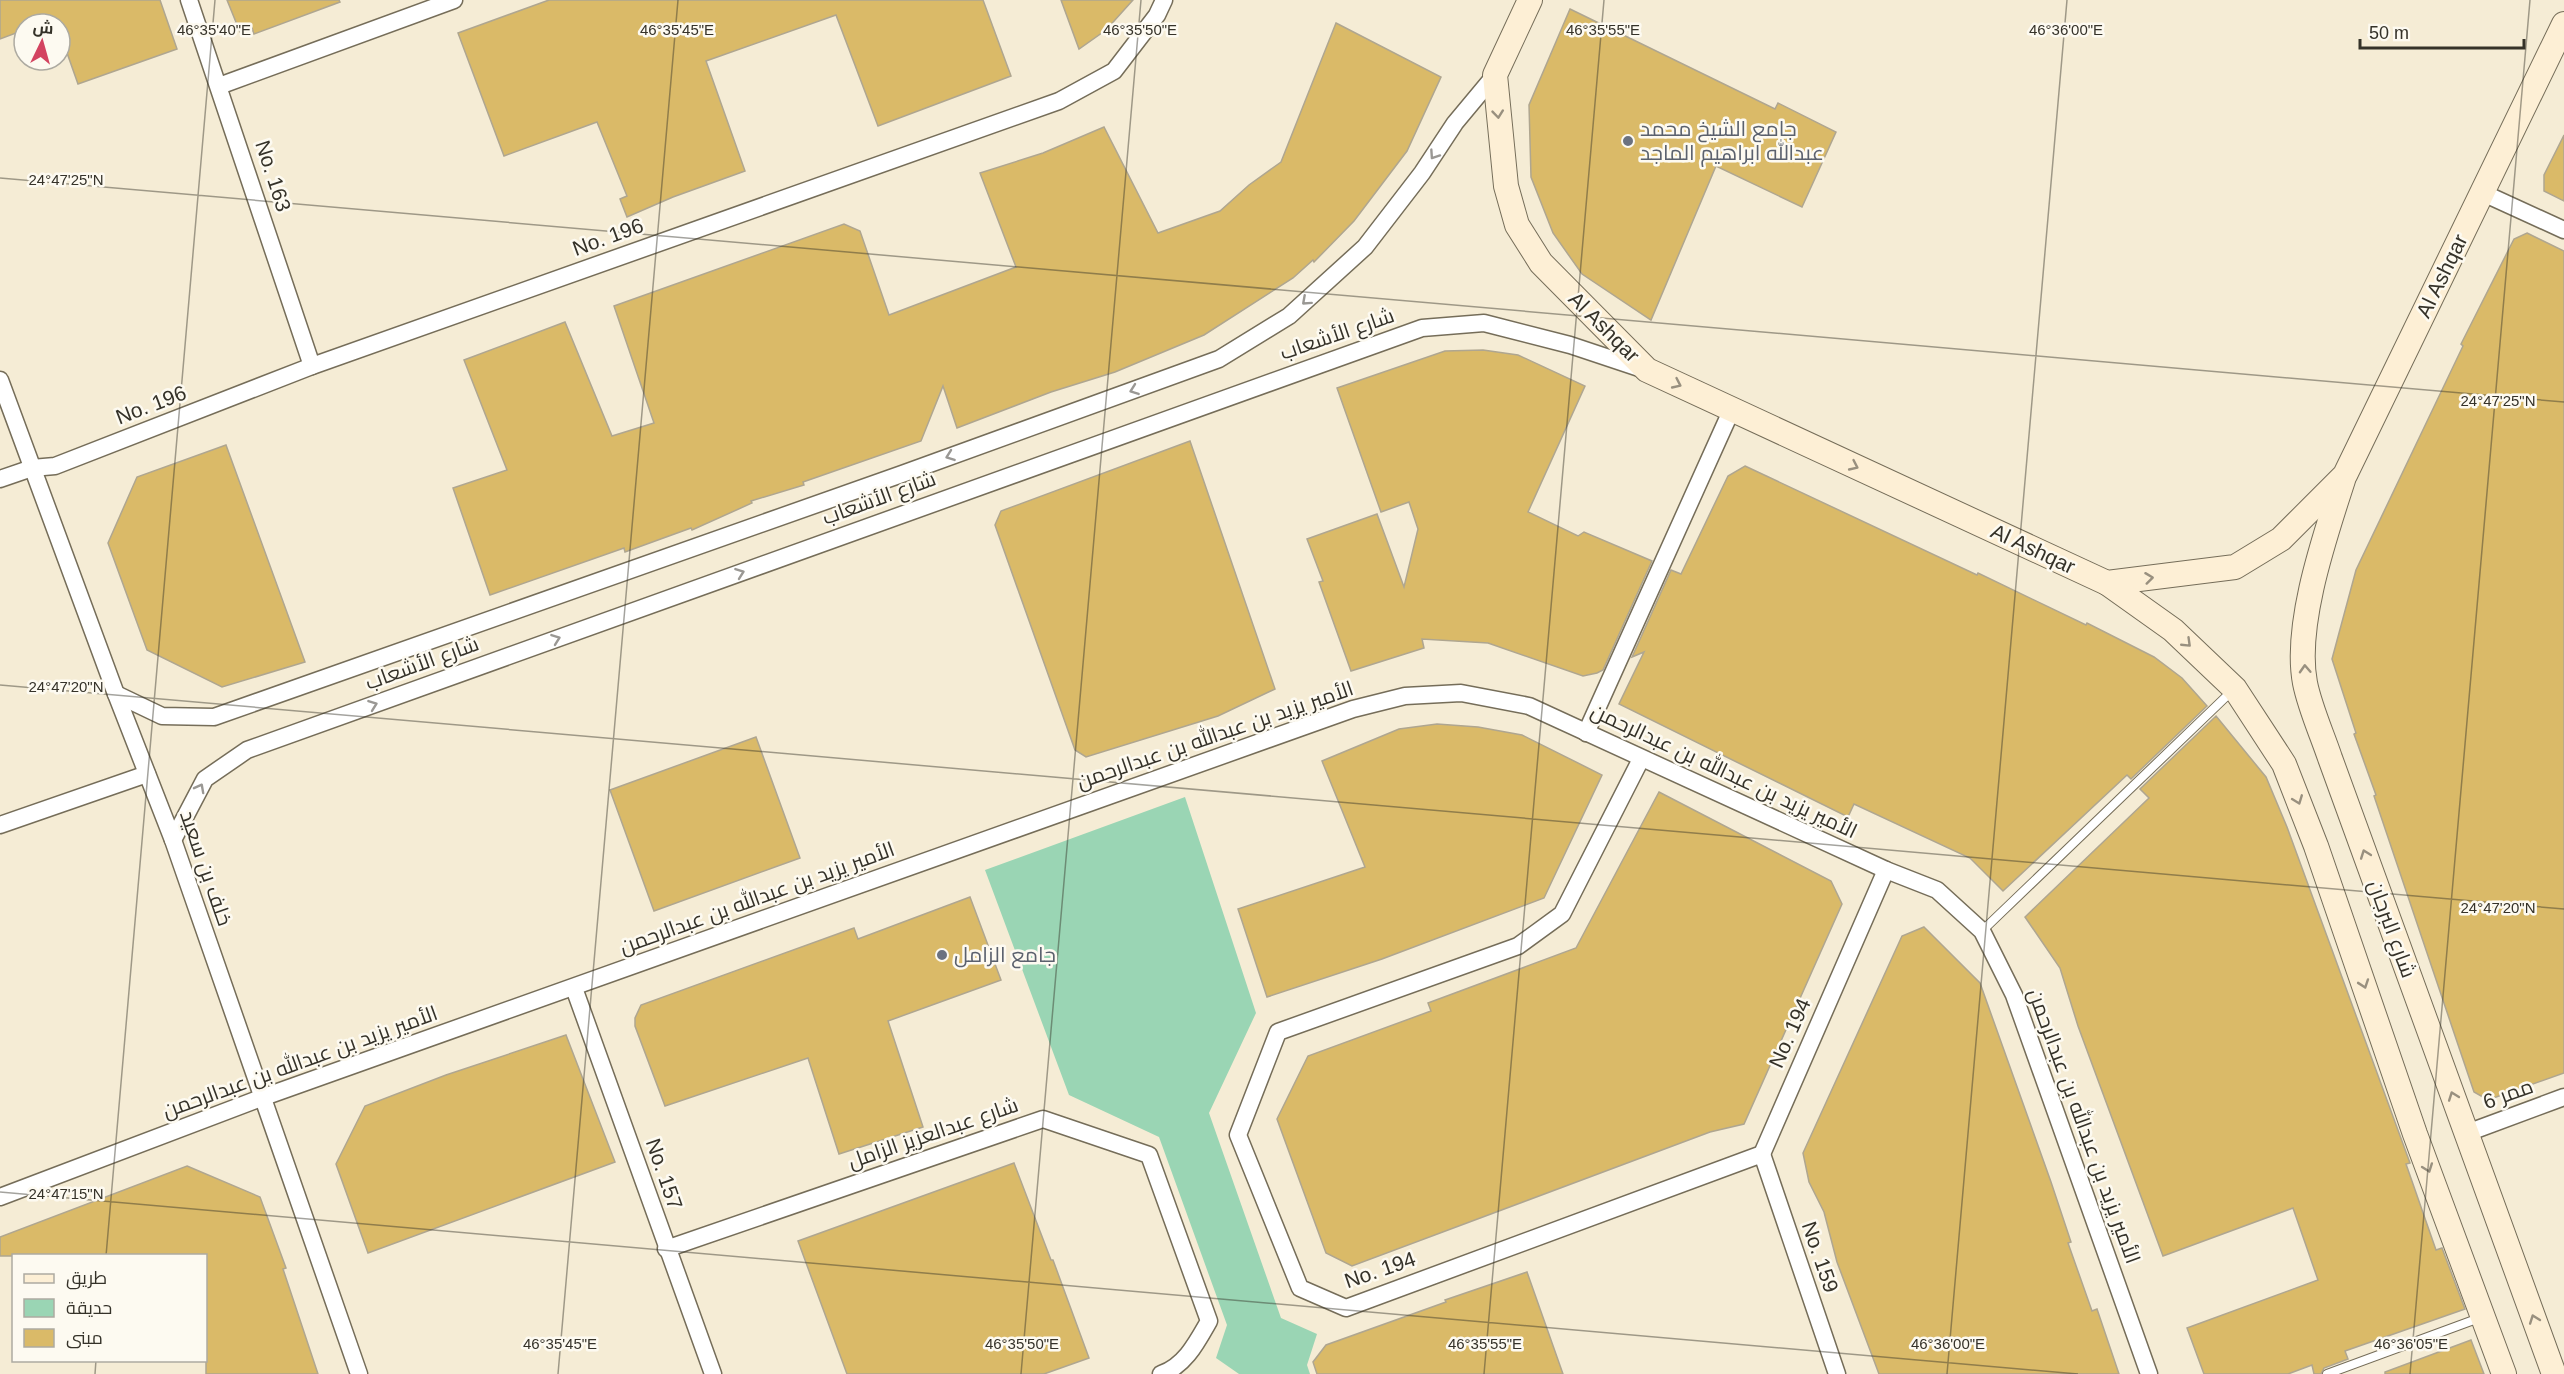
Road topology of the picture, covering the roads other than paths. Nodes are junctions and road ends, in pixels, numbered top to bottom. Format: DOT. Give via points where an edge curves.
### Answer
graph roads {
  1 [pos="189,0"];
  2 [pos="454,0"];
  3 [pos="1164,0"];
  4 [pos="1530,0"];
  5 [pos="2564,24"];
  6 [pos="1495,75"];
  7 [pos="219,86"];
  8 [pos="2483,193"];
  9 [pos="2564,230"];
  10 [pos="312,366"];
  11 [pos="1647,370"];
  12 [pos="0,380"];
  13 [pos="1732,409"];
  14 [pos="32,468"];
  15 [pos="2344,476"];
  16 [pos="0,479"];
  17 [pos="2107,583"];
  18 [pos="2235,689"];
  19 [pos="116,694"];
  20 [pos="1586,733"];
  21 [pos="1641,759"];
  22 [pos="147,774"];
  23 [pos="0,825"];
  24 [pos="173,840"];
  25 [pos="1886,870"];
  26 [pos="1982,931"];
  27 [pos="574,988"];
  28 [pos="2564,1097"];
  29 [pos="261,1098"];
  30 [pos="2467,1133"];
  31 [pos="1762,1154"];
  32 [pos="0,1197"];
  33 [pos="666,1249"];
  34 [pos="2483,1317"];
  35 [pos="359,1374"];
  36 [pos="713,1374"];
  37 [pos="1161,1374"];
  38 [pos="1837,1374"];
  39 [pos="2149,1374"];
  40 [pos="2327,1374"];
  41 [pos="2504,1374"];
  42 [pos="2554,1374"];
  1 -- 7 [label="street, No. 163"];
  2 -- 7 [label="street"];
  3 -- 10 [label="street, No. 196" via="1114,71 1059,101"];
  4 -- 6 [label="street"];
  5 -- 8 [label="street, Al Ashqar"];
  6 -- 11 [label="street, Al Ashqar, one-way" via="1506,186 1517,225 1541,263"];
  6 -- 19 [label="street, شارع الأشعاب, one-way" via="1365,247 1289,316 1219,359 214,717 162,716"];
  7 -- 10 [label="street, No. 163"];
  8 -- 9 [label="street"];
  8 -- 15 [label="street, Al Ashqar"];
  10 -- 14 [label="street, No. 196" via="55,466"];
  11 -- 13 [label="street, Al Ashqar, one-way"];
  24 -- 11 [label="street, شارع الأشعاب, one-way" via="204,779 247,750 1422,328 1484,324 1570,345"];
  12 -- 14 [label="street, خلف بن سعيد"];
  13 -- 17 [label="street, Al Ashqar, one-way"];
  13 -- 20 [label="street"];
  14 -- 16 [label="street, No. 196"];
  14 -- 19 [label="street, خلف بن سعيد"];
  17 -- 15 [label="street, Al Ashqar, one-way" via="2235,567 2281,539"];
  30 -- 15 [label="street, شارع البرجان, one-way" via="2305,683 2303,639 2320,553"];
  17 -- 18 [label="street, شارع البرجان, one-way" via="2173,630"];
  18 -- 26 [label="lane"];
  18 -- 34 [label="street, شارع البرجان, one-way" via="2284,764"];
  19 -- 22 [label="street, خلف بن سعيد"];
  20 -- 21 [label="street, الأمير يزيد بن عبدالله بن عبدالرحمن"];
  20 -- 27 [label="street, الأمير يزيد بن عبدالله بن عبدالرحمن" via="1529,706 1461,693 1405,696 1353,709"];
  21 -- 25 [label="street, الأمير يزيد بن عبدالله بن عبدالرحمن"];
  21 -- 31 [label="street, No. 194" via="1562,915 1518,946 1278,1032 1238,1135 1300,1288 1346,1308"];
  22 -- 23 [label="street"];
  22 -- 24 [label="street, خلف بن سعيد"];
  24 -- 29 [label="street, خلف بن سعيد"];
  25 -- 26 [label="street, الأمير يزيد بن عبدالله بن عبدالرحمن" via="1937,890"];
  25 -- 31 [label="street, No. 194"];
  26 -- 39 [label="street, الأمير يزيد بن عبدالله بن عبدالرحمن" via="2014,995"];
  27 -- 29 [label="street, الأمير يزيد بن عبدالله بن عبدالرحمن"];
  27 -- 33 [label="street, No. 157"];
  28 -- 30 [label="street, ممر 6"];
  29 -- 32 [label="street, الأمير يزيد بن عبدالله بن عبدالرحمن"];
  29 -- 35 [label="street, خلف بن سعيد"];
  42 -- 30 [label="street, شارع البرجان, one-way"];
  31 -- 38 [label="street, No. 159"];
  33 -- 36 [label="street, No. 157"];
  33 -- 37 [label="street, شارع عبدالعزيز الزامل" via="1043,1119 1149,1155 1209,1321 1192,1351"];
  34 -- 40 [label="lane"];
  34 -- 41 [label="street, شارع البرجان"];
}
